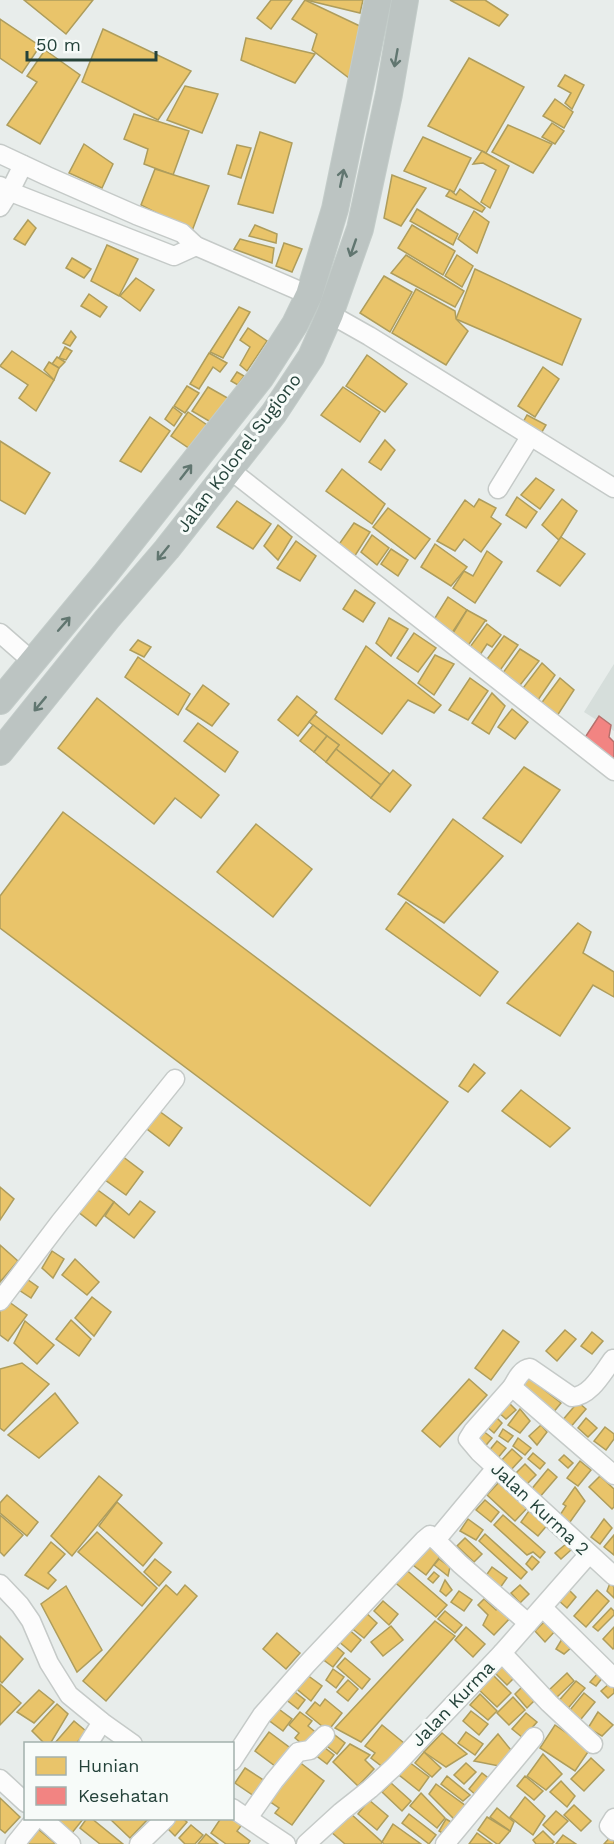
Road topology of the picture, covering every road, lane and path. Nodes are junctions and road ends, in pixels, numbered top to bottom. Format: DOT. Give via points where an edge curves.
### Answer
graph roads {
  1 [pos="378,0"];
  2 [pos="405,0"];
  3 [pos="0,154"];
  4 [pos="23,165"];
  5 [pos="5,188"];
  6 [pos="0,207"];
  7 [pos="196,246"];
  8 [pos="309,295"];
  9 [pos="330,314"];
  10 [pos="530,437"];
  11 [pos="229,469"];
  12 [pos="614,488"];
  13 [pos="498,489"];
  14 [pos="0,633"];
  15 [pos="32,661"];
  16 [pos="0,701"];
  17 [pos="2,745"];
  18 [pos="614,771"];
  19 [pos="176,1079"];
  20 [pos="0,1301"];
  21 [pos="613,1359"];
  22 [pos="512,1387"];
  23 [pos="496,1468"];
  24 [pos="614,1475"];
  25 [pos="436,1540"];
  26 [pos="589,1554"];
  27 [pos="614,1576"];
  28 [pos="1,1587"];
  29 [pos="543,1608"];
  30 [pos="528,1623"];
  31 [pos="502,1653"];
  32 [pos="614,1678"];
  33 [pos="102,1722"];
  34 [pos="325,1735"];
  35 [pos="534,1737"];
  36 [pos="89,1742"];
  37 [pos="132,1742"];
  38 [pos="593,1744"];
  39 [pos="234,1758"];
  40 [pos="0,1779"];
  41 [pos="24,1801"];
  42 [pos="240,1813"];
  43 [pos="614,1818"];
  44 [pos="34,1820"];
  45 [pos="44,1820"];
  46 [pos="164,1820"];
  47 [pos="614,1832"];
  48 [pos="15,1844"];
  49 [pos="71,1844"];
  50 [pos="139,1844"];
  51 [pos="286,1844"];
  52 [pos="306,1844"];
  53 [pos="445,1844"];
  8 -- 1 [label="highway, Jalan Kolonel Sugiono, one-way" via="338,198"];
  2 -- 9 [label="highway, Jalan Kolonel Sugiono, one-way" via="360,229"];
  3 -- 4 [label="street"];
  4 -- 5 [label="street"];
  4 -- 7 [label="street" via="182,233"];
  5 -- 6 [label="street"];
  5 -- 7 [label="street" via="174,256"];
  7 -- 8 [label="street"];
  15 -- 8 [label="highway, Jalan Kolonel Sugiono, one-way" via="261,377"];
  9 -- 10 [label="street"];
  9 -- 11 [label="highway, Jalan Kolonel Sugiono" via="310,357 282,402"];
  10 -- 12 [label="street"];
  10 -- 13 [label="street"];
  11 -- 17 [label="highway, Jalan Kolonel Sugiono, one-way"];
  11 -- 18 [label="street"];
  14 -- 15 [label="street"];
  15 -- 16 [label="highway, Jalan Kolonel Sugiono"];
  19 -- 20 [label="street"];
  21 -- 22 [label="street" via="580,1396 572,1397 530,1368 518,1376"];
  22 -- 23 [label="street, Jalan Kurma 2" via="468,1439"];
  22 -- 24 [label="street"];
  23 -- 25 [label="street"];
  23 -- 26 [label="street, Jalan Kurma 2"];
  25 -- 30 [label="street"];
  25 -- 39 [label="street" via="430,1535 424,1540 307,1665 262,1715"];
  26 -- 27 [label="street, Jalan Kurma 2"];
  26 -- 29 [label="street, Jalan Kurma"];
  28 -- 33 [label="street" via="21,1605 66,1691"];
  29 -- 30 [label="street, Jalan Kurma"];
  29 -- 32 [label="street"];
  30 -- 31 [label="street, Jalan Kurma"];
  31 -- 38 [label="street"];
  31 -- 52 [label="street, Jalan Kurma" via="394,1767"];
  33 -- 36 [label="street"];
  33 -- 37 [label="street"];
  34 -- 42 [label="street" via="310,1750 298,1752"];
  35 -- 53 [label="street"];
  40 -- 41 [label="street"];
  42 -- 51 [label="street"];
  43 -- 47 [label="street" via="609,1826"];
  44 -- 48 [label="street"];
  45 -- 49 [label="street"];
  46 -- 50 [label="street"];
}
